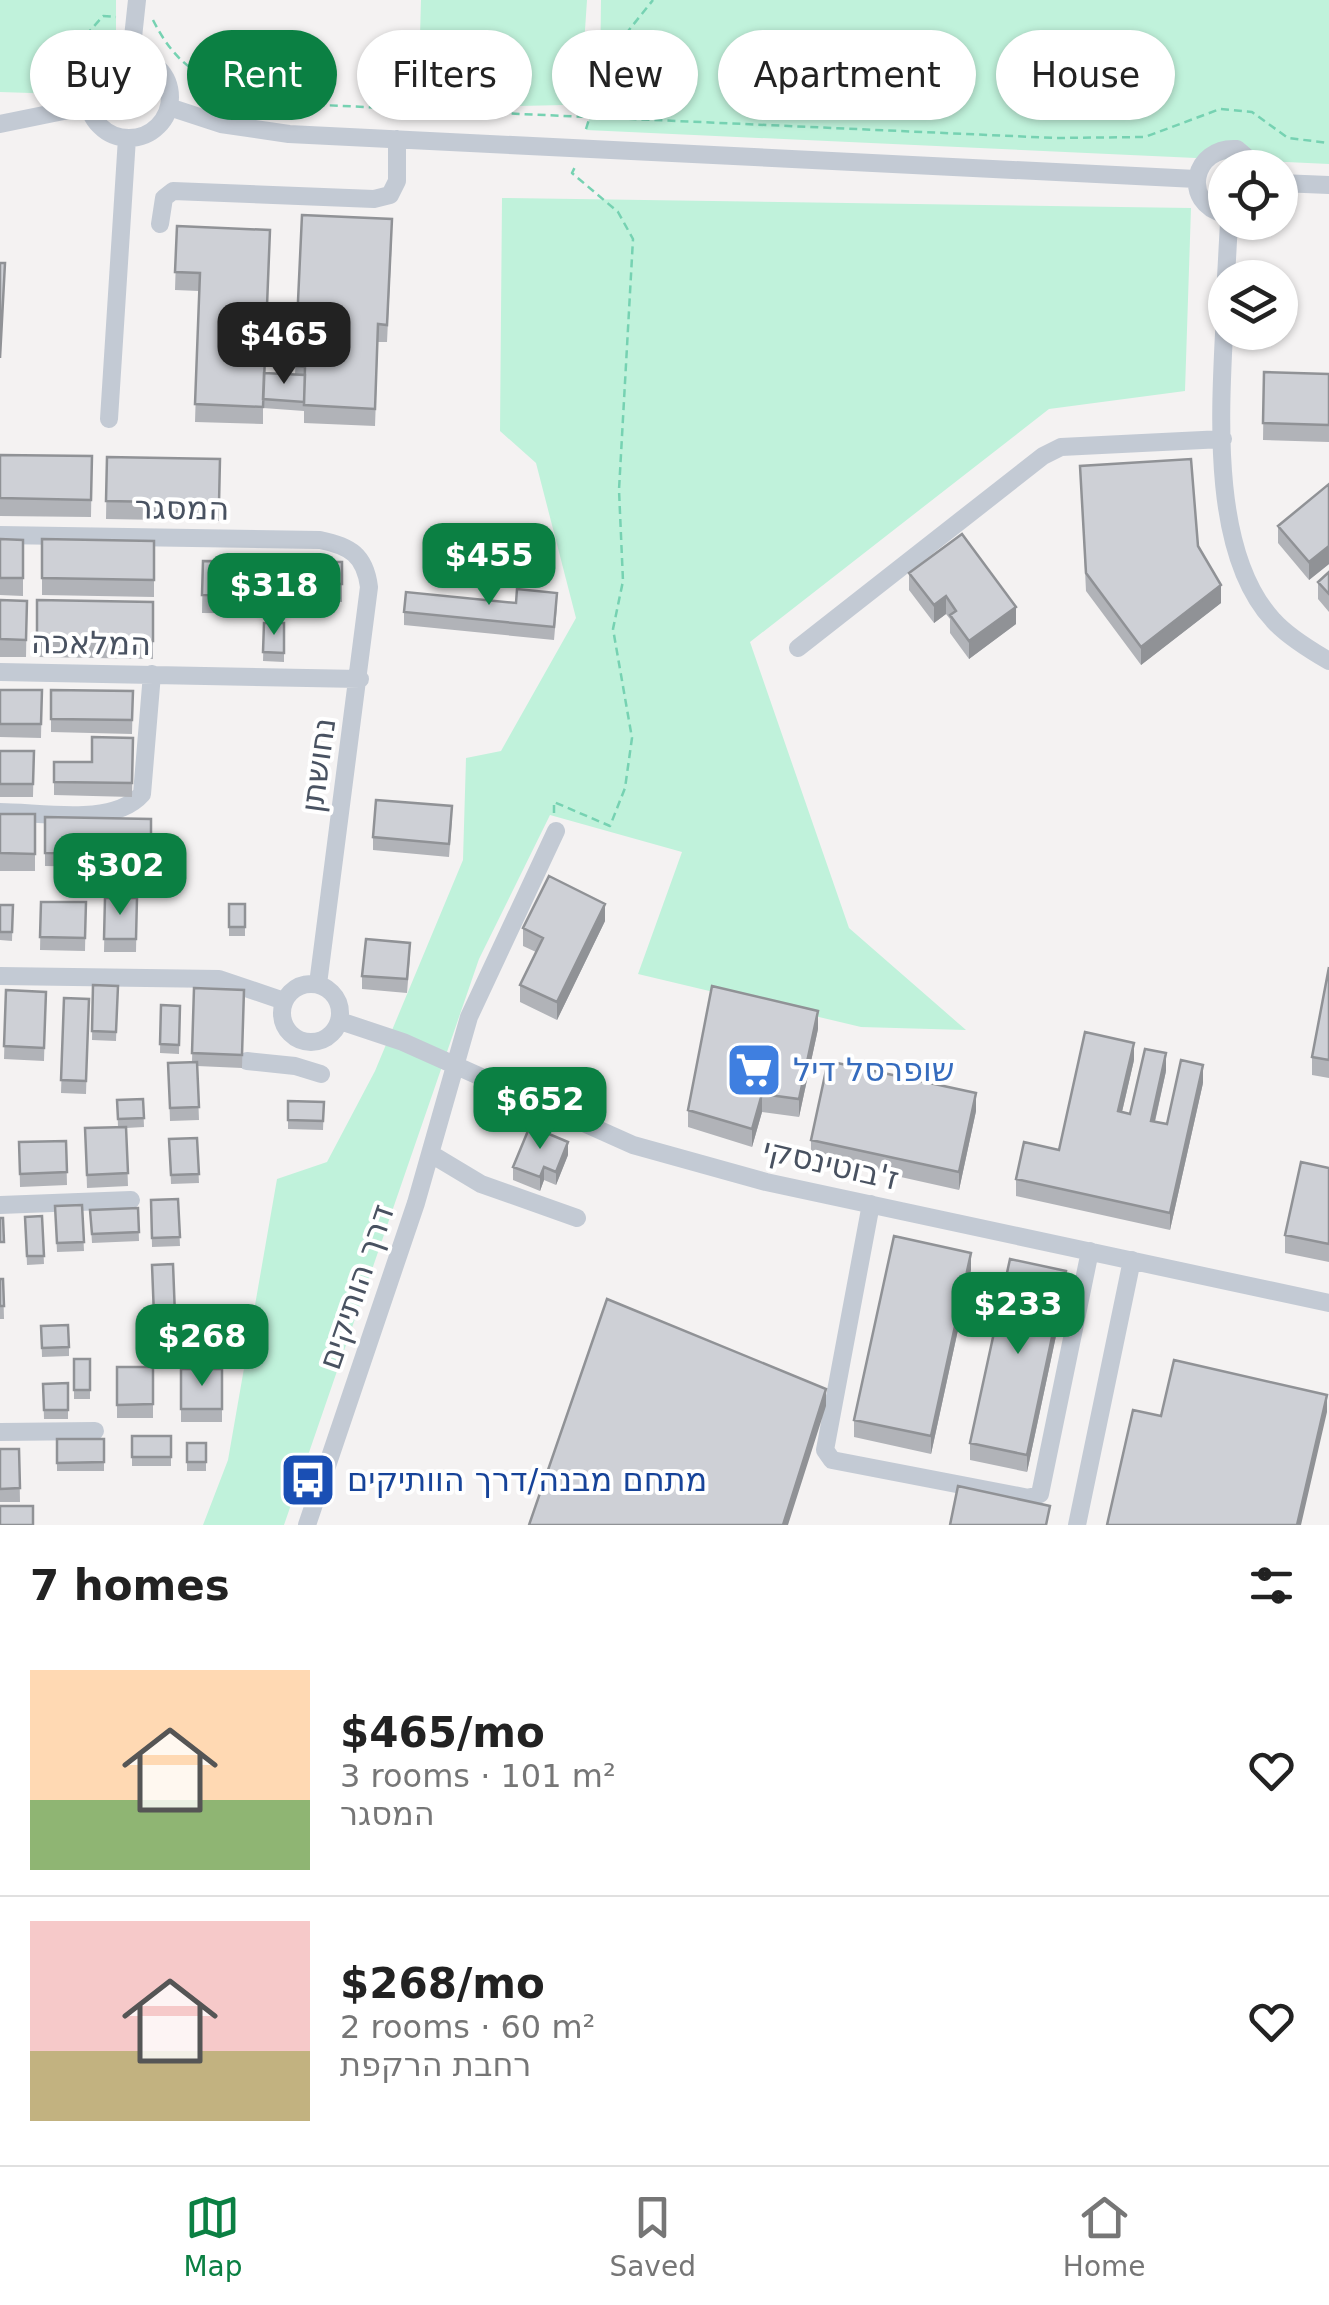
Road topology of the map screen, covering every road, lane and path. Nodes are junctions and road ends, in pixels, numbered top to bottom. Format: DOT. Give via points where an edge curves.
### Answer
graph roads {
  1 [pos="653,0"];
  2 [pos="136,9"];
  3 [pos="91,30"];
  4 [pos="629,30"];
  5 [pos="167,85"];
  6 [pos="170,107"];
  7 [pos="552,115"];
  8 [pos="30,118"];
  9 [pos="97,120"];
  10 [pos="587,120"];
  11 [pos="654,120"];
  12 [pos="0,124"];
  13 [pos="127,138"];
  14 [pos="397,139"];
  15 [pos="1329,144"];
  16 [pos="584,147"];
  17 [pos="1208,156"];
  18 [pos="1196,179"];
  19 [pos="1298,184"];
  20 [pos="1329,185"];
  21 [pos="1208,206"];
  22 [pos="160,224"];
  23 [pos="1224,350"];
  24 [pos="108,419"];
  25 [pos="1223,439"];
  26 [pos="0,535"];
  27 [pos="359,556"];
  28 [pos="798,648"];
  29 [pos="1329,661"];
  30 [pos="0,672"];
  31 [pos="152,674"];
  32 [pos="360,678"];
  33 [pos="0,812"];
  34 [pos="556,831"];
  35 [pos="0,976"];
  36 [pos="318,984"];
  37 [pos="284,1001"];
  38 [pos="340,1020"];
  39 [pos="303,1041"];
  40 [pos="247,1061"];
  41 [pos="295,1066"];
  42 [pos="457,1067"];
  43 [pos="321,1074"];
  44 [pos="431,1154"];
  45 [pos="131,1200"];
  46 [pos="871,1204"];
  47 [pos="0,1205"];
  48 [pos="577,1218"];
  49 [pos="1090,1252"];
  50 [pos="1132,1260"];
  51 [pos="1329,1303"];
  52 [pos="94,1431"];
  53 [pos="0,1432"];
  54 [pos="307,1525"];
  55 [pos="1076,1525"];
  1 -- 4 [label="path"];
  2 -- 3 [label="path" via="104,16"];
  2 -- 7 [label="path" via="153,20 198,77 278,103"];
  5 -- 6 [label="street"];
  6 -- 13 [label="street" via="157,128"];
  6 -- 14 [label="street" via="221,124 289,134"];
  8 -- 12 [label="street"];
  9 -- 13 [label="street" via="104,130"];
  10 -- 16 [label="path"];
  11 -- 15 [label="path" via="1145,137 1220,109 1252,112 1288,138"];
  13 -- 24 [label="street"];
  14 -- 16 [label="street"];
  14 -- 22 [label="street" via="397,181 390,195 173,191 164,198"];
  16 -- 18 [label="street"];
  16 -- 34 [label="path" via="572,173 618,212 633,239 619,490 623,581 612,629 632,738 625,788 610,826 554,802"];
  17 -- 18 [label="street"];
  18 -- 21 [label="street"];
  19 -- 20 [label="street"];
  23 -- 25 [label="street"];
  25 -- 28 [label="street" via="1061,447 1042,456"];
  25 -- 29 [label="street" via="1223,480 1242,569 1272,619"];
  26 -- 27 [label="street, המסגר" via="320,540"];
  27 -- 32 [label="street, נחושתן" via="370,587"];
  30 -- 31 [label="street, המלאכה"];
  31 -- 32 [label="street, המלאכה"];
  31 -- 33 [label="street" via="142,794 132,806 114,812"];
  32 -- 36 [label="street, נחושתן"];
  34 -- 42 [label="street, דרך הותיקים" via="469,1017"];
  35 -- 37 [label="street" via="192,976"];
  36 -- 37 [label="street" via="294,988"];
  36 -- 38 [label="street" via="337,998"];
  37 -- 39 [label="street" via="287,1030"];
  38 -- 39 [label="street" via="330,1036"];
  38 -- 42 [label="street, ז'בוטינסקי"];
  39 -- 41 [label="street"];
  40 -- 41 [label="street"];
  41 -- 43 [label="street"];
  42 -- 44 [label="street, דרך הותיקים"];
  42 -- 46 [label="street, ז'בוטינסקי" via="632,1145"];
  44 -- 48 [label="street" via="481,1184"];
  44 -- 54 [label="street, דרך הותיקים"];
  45 -- 47 [label="street"];
  46 -- 49 [label="street, ז'בוטינסקי"];
  46 -- 49 [label="street" via="825,1450 832,1460 1029,1498 1040,1494"];
  49 -- 50 [label="street, ז'בוטינסקי"];
  50 -- 51 [label="street, ז'בוטינסקי"];
  50 -- 55 [label="street"];
  52 -- 53 [label="street"];
}
